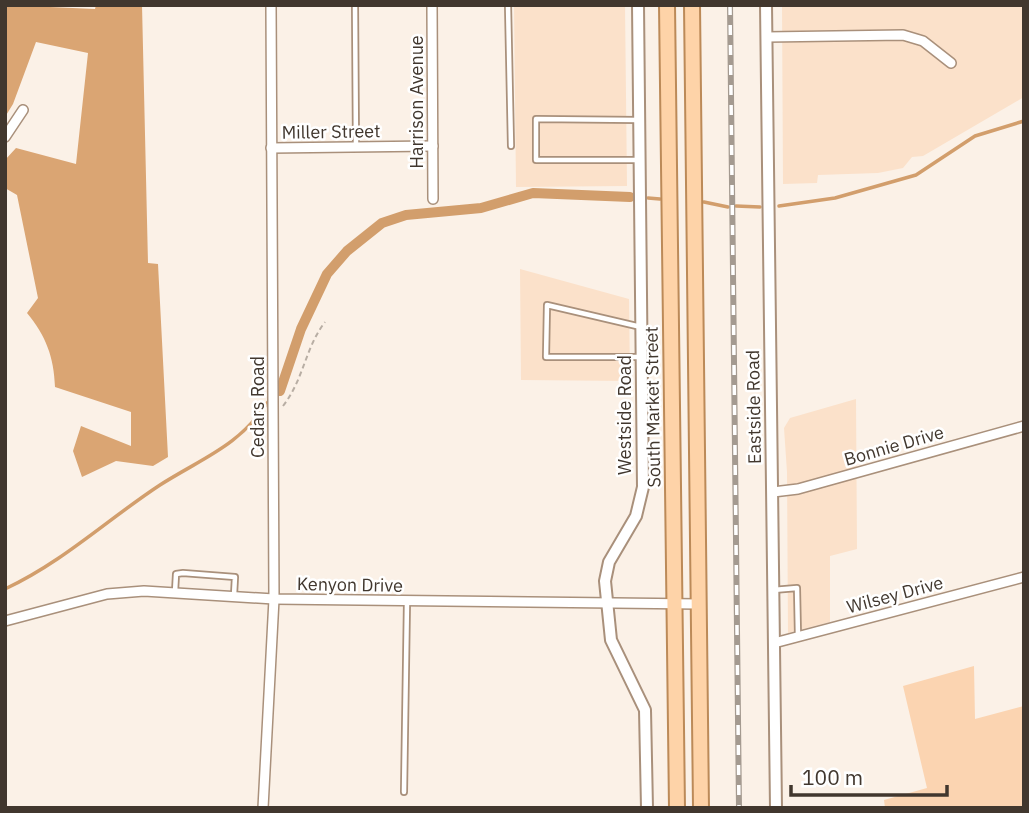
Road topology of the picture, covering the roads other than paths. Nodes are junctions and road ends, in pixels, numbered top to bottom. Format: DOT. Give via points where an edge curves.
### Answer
graph roads {
  1 [pos="271,5"];
  2 [pos="355,5"];
  3 [pos="432,5"];
  4 [pos="508,5"];
  5 [pos="638,5"];
  6 [pos="667,5"];
  7 [pos="692,5"];
  8 [pos="766,5"];
  9 [pos="767,37"];
  10 [pos="951,62"];
  11 [pos="23,110"];
  12 [pos="639,120"];
  13 [pos="5,137"];
  14 [pos="433,146"];
  15 [pos="511,146"];
  16 [pos="356,147"];
  17 [pos="271,148"];
  18 [pos="640,160"];
  19 [pos="433,199"];
  20 [pos="642,327"];
  21 [pos="642,357"];
  22 [pos="1024,426"];
  23 [pos="773,492"];
  24 [pos="1024,577"];
  25 [pos="774,590"];
  26 [pos="175,592"];
  27 [pos="233,596"];
  28 [pos="274,599"];
  29 [pos="407,602"];
  30 [pos="607,604"];
  31 [pos="674,604"];
  32 [pos="698,604"];
  33 [pos="5,621"];
  34 [pos="798,637"];
  35 [pos="774,643"];
  36 [pos="404,792"];
  37 [pos="263,808"];
  38 [pos="647,808"];
  39 [pos="677,808"];
  40 [pos="701,808"];
  41 [pos="776,808"];
  1 -- 17 [label="street, Cedars Road"];
  2 -- 16 [label="lane"];
  3 -- 14 [label="street, Harrison Avenue"];
  4 -- 15 [label="lane"];
  5 -- 12 [label="street, Westside Road"];
  6 -- 31 [label="main road, South Market Street"];
  7 -- 32 [label="main road"];
  8 -- 9 [label="street, Eastside Road"];
  9 -- 10 [label="street" via="913,36"];
  9 -- 23 [label="street, Eastside Road"];
  11 -- 13 [label="street"];
  12 -- 18 [label="street, Westside Road"];
  12 -- 18 [label="lane" via="536,119 536,160"];
  14 -- 16 [label="street, Miller Street"];
  14 -- 19 [label="street, Harrison Avenue"];
  16 -- 17 [label="street, Miller Street"];
  17 -- 28 [label="street, Cedars Road"];
  18 -- 20 [label="street, Westside Road"];
  20 -- 21 [label="street, Westside Road"];
  20 -- 21 [label="lane" via="547,305 546,357"];
  21 -- 30 [label="street, Westside Road" via="642,494 631,526 607,569"];
  22 -- 23 [label="street, Bonnie Drive"];
  23 -- 25 [label="street, Eastside Road"];
  24 -- 34 [label="street, Wilsey Drive"];
  25 -- 34 [label="lane" via="797,588"];
  25 -- 35 [label="street, Eastside Road"];
  26 -- 27 [label="street, Kenyon Drive"];
  26 -- 27 [label="lane" via="176,574 183,573 235,577"];
  26 -- 33 [label="street, Kenyon Drive" via="107,594"];
  27 -- 28 [label="street, Kenyon Drive"];
  28 -- 29 [label="street, Kenyon Drive"];
  28 -- 37 [label="street, Cedars Road"];
  29 -- 30 [label="street, Kenyon Drive"];
  29 -- 36 [label="lane"];
  30 -- 31 [label="street, Kenyon Drive"];
  30 -- 38 [label="street, Westside Road" via="611,640 645,710"];
  31 -- 32 [label="street, Kenyon Drive"];
  31 -- 39 [label="main road, South Market Street"];
  32 -- 40 [label="main road"];
  34 -- 35 [label="street, Wilsey Drive"];
  35 -- 41 [label="street, Eastside Road"];
}
